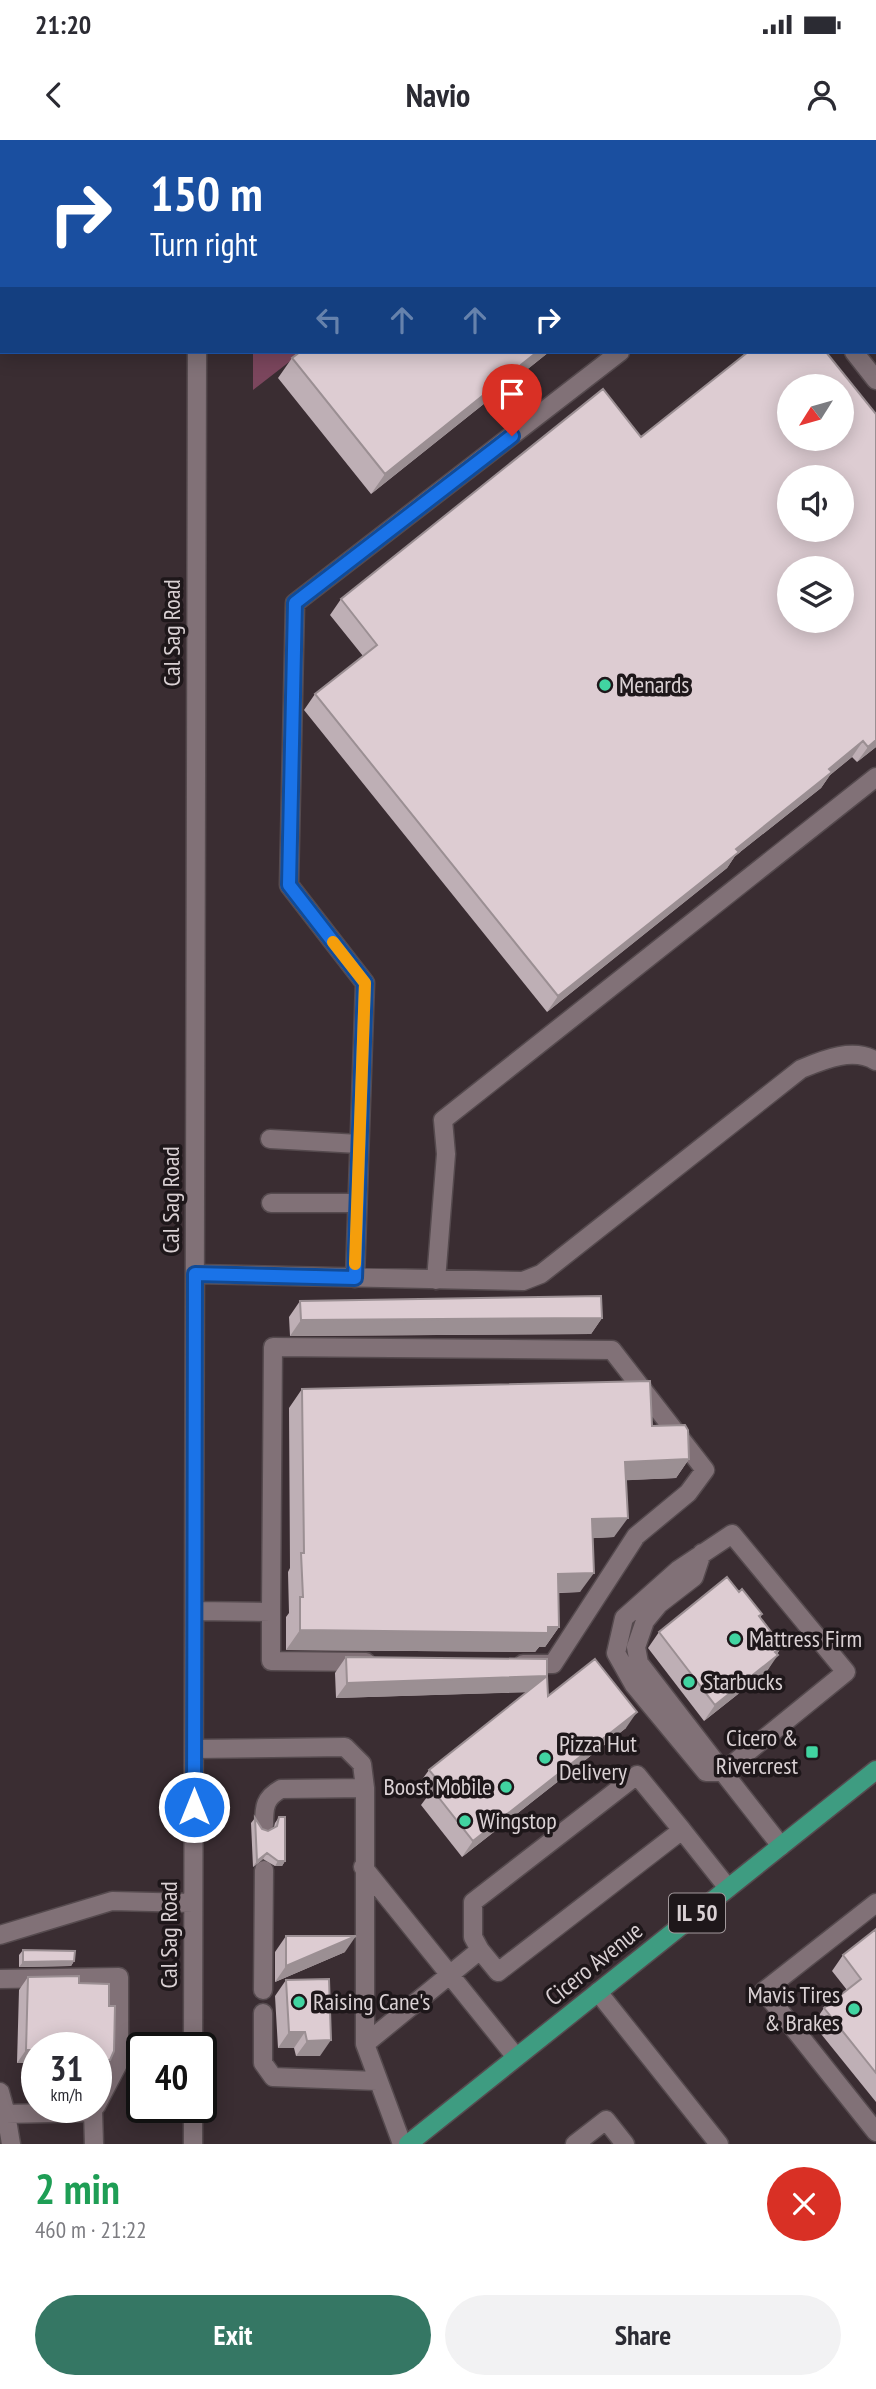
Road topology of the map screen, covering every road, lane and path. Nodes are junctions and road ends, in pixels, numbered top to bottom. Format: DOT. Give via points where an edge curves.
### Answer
graph roads {
  1 [pos="197,354"];
  2 [pos="617,354"];
  3 [pos="856,354"];
  4 [pos="876,380"];
  5 [pos="876,778"];
  6 [pos="876,1061"];
  7 [pos="270,1139"];
  8 [pos="359,1144"];
  9 [pos="271,1203"];
  10 [pos="358,1203"];
  11 [pos="195,1274"];
  12 [pos="355,1278"];
  13 [pos="436,1280"];
  14 [pos="194,1611"];
  15 [pos="271,1612"];
  16 [pos="378,1662"];
  17 [pos="499,1663"];
  18 [pos="194,1749"];
  19 [pos="876,1770"];
  20 [pos="723,1772"];
  21 [pos="365,1788"];
  22 [pos="264,1825"];
  23 [pos="682,1830"];
  24 [pos="781,1846"];
  25 [pos="363,1867"];
  26 [pos="264,1870"];
  27 [pos="728,1888"];
  28 [pos="193,1903"];
  29 [pos="876,1903"];
  30 [pos="0,1935"];
  31 [pos="480,1950"];
  32 [pos="451,1976"];
  33 [pos="0,1979"];
  34 [pos="263,1990"];
  35 [pos="598,1992"];
  36 [pos="263,2013"];
  37 [pos="193,2032"];
  38 [pos="365,2044"];
  39 [pos="516,2057"];
  40 [pos="112,2075"];
  41 [pos="377,2081"];
  42 [pos="0,2092"];
  43 [pos="21,2113"];
  44 [pos="6,2114"];
  45 [pos="95,2123"];
  46 [pos="193,2123"];
  47 [pos="876,2132"];
  48 [pos="11,2144"];
  49 [pos="94,2144"];
  50 [pos="193,2144"];
  51 [pos="402,2144"];
  52 [pos="408,2144"];
  53 [pos="575,2144"];
  54 [pos="625,2144"];
  55 [pos="719,2144"];
  1 -- 11 [label="street, Cal Sag Road"];
  2 -- 8 [label="street" via="295,603 289,885 365,983"];
  3 -- 4 [label="street"];
  5 -- 13 [label="street" via="443,1120 446,1154"];
  6 -- 13 [label="street" via="869,1056 833,1056 801,1069 541,1274 523,1281"];
  7 -- 8 [label="street"];
  8 -- 10 [label="street"];
  9 -- 10 [label="street"];
  10 -- 12 [label="street"];
  11 -- 12 [label="street"];
  11 -- 14 [label="street, Cal Sag Road"];
  12 -- 13 [label="street"];
  14 -- 15 [label="street"];
  14 -- 18 [label="street, Cal Sag Road"];
  15 -- 16 [label="street" via="271,1661"];
  15 -- 17 [label="street" via="273,1347 612,1350 705,1471 688,1493 636,1536 553,1664"];
  18 -- 21 [label="street" via="345,1747 362,1764"];
  18 -- 28 [label="street, Cal Sag Road"];
  19 -- 24 [label="main road, Cicero Avenue / IL 50"];
  20 -- 20 [label="street" via="846,1672 732,1534 702,1553 694,1577 645,1621 636,1647 639,1663"];
  20 -- 24 [label="street"];
  21 -- 22 [label="street" via="282,1789 264,1805"];
  21 -- 25 [label="street"];
  23 -- 27 [label="street"];
  23 -- 31 [label="street" via="498,1972"];
  23 -- 31 [label="street" via="638,1775 473,1902 473,1937"];
  24 -- 27 [label="main road, Cicero Avenue / IL 50"];
  25 -- 32 [label="street"];
  25 -- 38 [label="street"];
  26 -- 34 [label="street"];
  27 -- 35 [label="main road, Cicero Avenue / IL 50"];
  28 -- 30 [label="street" via="112,1901"];
  28 -- 37 [label="street, Cal Sag Road"];
  29 -- 47 [label="street" via="764,1992"];
  31 -- 32 [label="street"];
  32 -- 38 [label="street"];
  32 -- 39 [label="street"];
  33 -- 40 [label="street" via="119,1976 119,2062"];
  35 -- 39 [label="main road, Cicero Avenue / IL 50"];
  35 -- 55 [label="street"];
  36 -- 41 [label="street" via="263,2063 273,2077"];
  38 -- 41 [label="street"];
  39 -- 52 [label="main road, Cicero Avenue / IL 50"];
  41 -- 51 [label="street"];
  42 -- 44 [label="street"];
  43 -- 44 [label="street"];
  44 -- 48 [label="street"];
  45 -- 49 [label="street"];
  46 -- 50 [label="street"];
  53 -- 54 [label="street" via="606,2120"];
}
